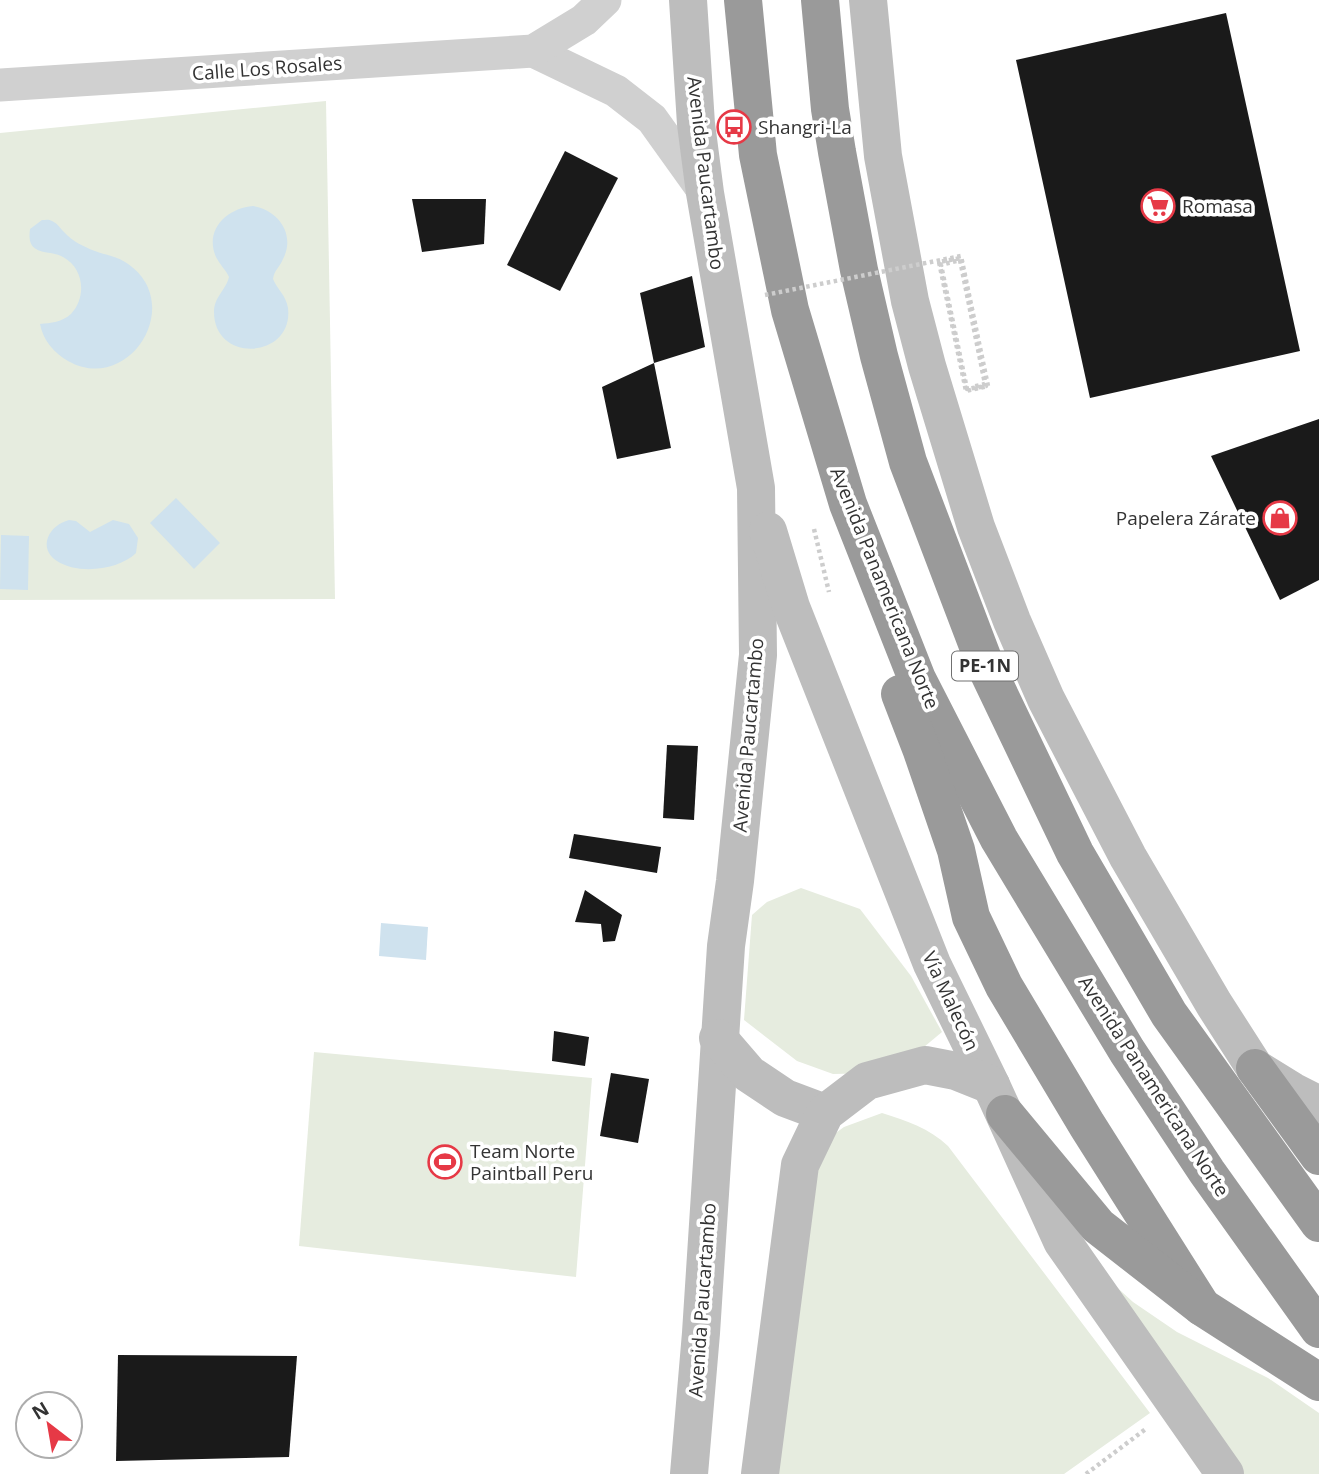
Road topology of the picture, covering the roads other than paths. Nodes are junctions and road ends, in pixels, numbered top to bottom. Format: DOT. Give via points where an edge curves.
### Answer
graph roads {
  1 [pos="605,0"];
  2 [pos="688,0"];
  3 [pos="743,0"];
  4 [pos="820,0"];
  5 [pos="868,0"];
  6 [pos="533,51"];
  7 [pos="0,85"];
  8 [pos="705,193"];
  9 [pos="756,488"];
  10 [pos="848,504"];
  11 [pos="718,1038"];
  12 [pos="1255,1068"];
  13 [pos="998,1100"];
  14 [pos="1319,1105"];
  15 [pos="825,1113"];
  16 [pos="1319,1157"];
  17 [pos="1319,1223"];
  18 [pos="1202,1307"];
  19 [pos="1319,1329"];
  20 [pos="1319,1382"];
  21 [pos="689,1474"];
  22 [pos="760,1474"];
  23 [pos="1225,1474"];
  1 -- 6 [label="street, Calle Los Rosales" via="584,20"];
  2 -- 8 [label="main road, Avenida Paucartambo"];
  3 -- 10 [label="highway, Avenida Panamericana Norte" via="758,155 783,276"];
  4 -- 17 [label="highway, PE-1N" via="837,152 878,356 908,461 986,667 1075,853 1169,1014"];
  5 -- 12 [label="main road" via="883,156 898,240 927,366 976,527 1032,666 1084,774 1174,939"];
  6 -- 7 [label="street, Calle Los Rosales"];
  6 -- 8 [label="street, Calle Los Rosales" via="616,91 652,119"];
  8 -- 9 [label="main road, Avenida Paucartambo"];
  9 -- 11 [label="main road, Avenida Paucartambo" via="758,655"];
  9 -- 13 [label="main road, Vía Malecón" via="791,607 826,696 932,964"];
  10 -- 18 [label="highway" via="863,588 956,850 971,917 1004,986"];
  10 -- 19 [label="highway, Avenida Panamericana Norte" via="917,679 999,839 1127,1051"];
  11 -- 15 [label="main road" via="749,1074 785,1098"];
  11 -- 21 [label="main road, Avenida Paucartambo"];
  12 -- 14 [label="main road"];
  12 -- 16 [label="highway"];
  13 -- 15 [label="main road" via="957,1071 925,1065 867,1081"];
  13 -- 18 [label="highway" via="1098,1226"];
  13 -- 23 [label="main road, Vía Malecón" via="1062,1241"];
  15 -- 22 [label="main road" via="800,1166"];
  18 -- 20 [label="highway"];
}
